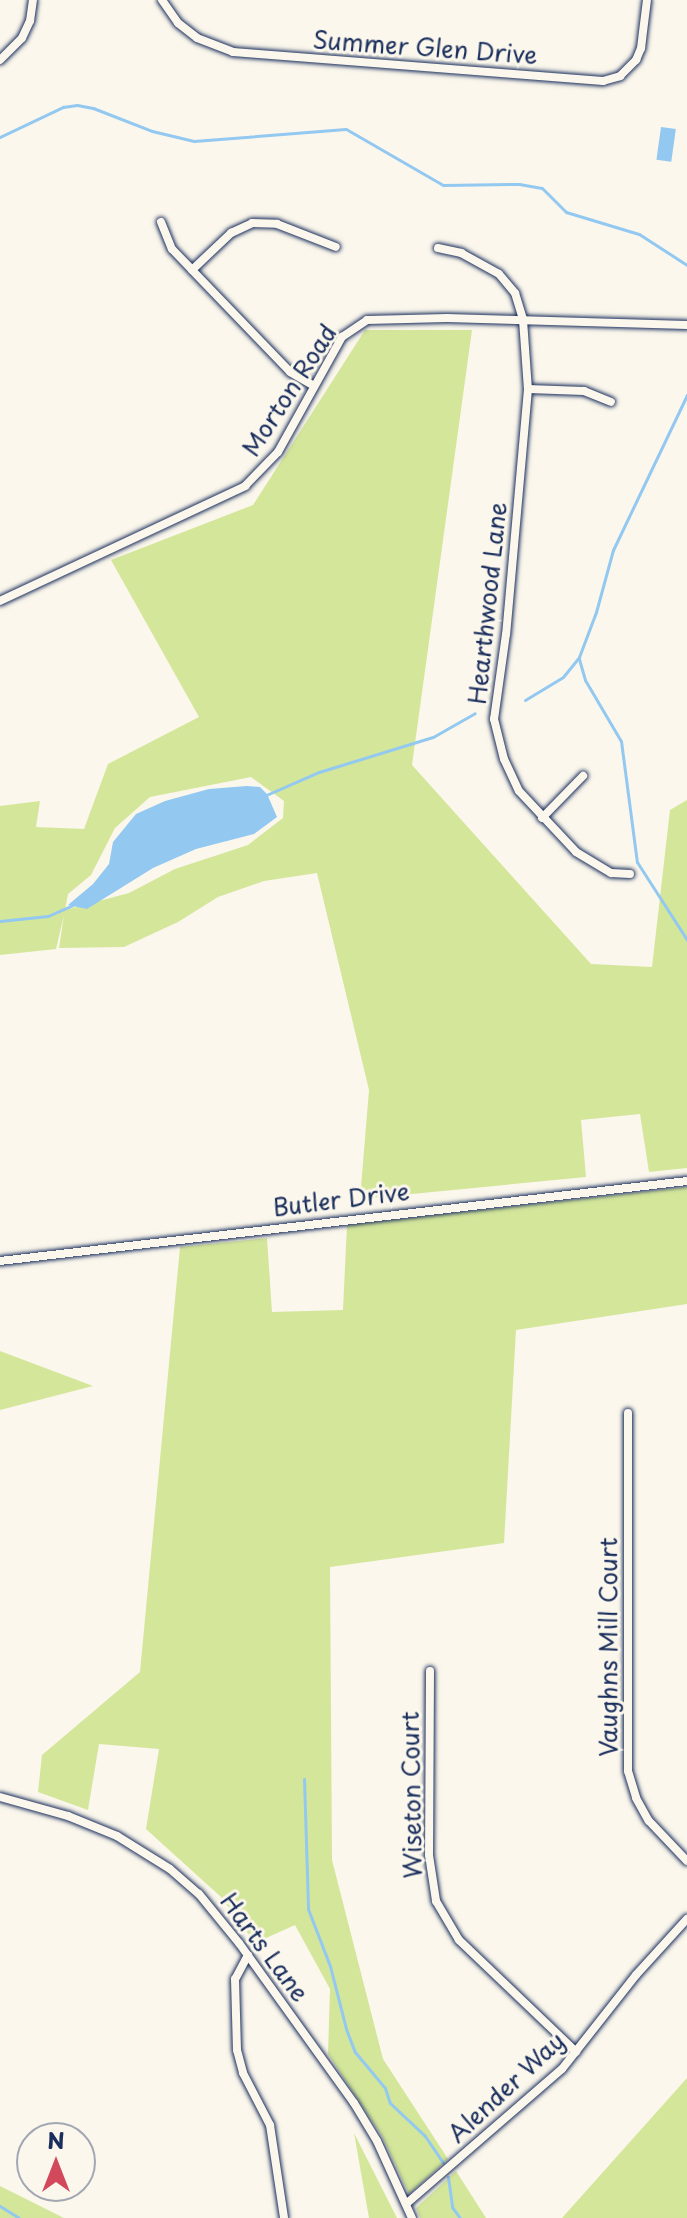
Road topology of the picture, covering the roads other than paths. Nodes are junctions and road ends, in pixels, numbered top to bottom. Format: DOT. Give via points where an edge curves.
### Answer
graph roads {
  1 [pos="33,0"];
  2 [pos="162,0"];
  3 [pos="647,0"];
  4 [pos="0,60"];
  5 [pos="161,222"];
  6 [pos="336,247"];
  7 [pos="438,248"];
  8 [pos="192,270"];
  9 [pos="523,320"];
  10 [pos="687,325"];
  11 [pos="314,386"];
  12 [pos="528,389"];
  13 [pos="611,402"];
  14 [pos="0,601"];
  15 [pos="583,776"];
  16 [pos="542,818"];
  17 [pos="630,874"];
  18 [pos="687,1181"];
  19 [pos="0,1261"];
  20 [pos="628,1413"];
  21 [pos="430,1671"];
  22 [pos="0,1797"];
  23 [pos="687,1861"];
  24 [pos="687,1919"];
  25 [pos="248,1955"];
  26 [pos="576,2052"];
  27 [pos="406,2204"];
  28 [pos="284,2218"];
  29 [pos="412,2218"];
  1 -- 4 [label="street" via="22,38"];
  2 -- 3 [label="street, Summer Glen Drive" via="172,17 197,38 233,52 603,81 620,76 636,60"];
  5 -- 8 [label="street" via="172,249"];
  6 -- 8 [label="street" via="277,224 252,223 231,233"];
  7 -- 9 [label="street, Hearthwood Lane" via="461,253 499,274 515,293"];
  8 -- 11 [label="street" via="290,372"];
  9 -- 10 [label="street, Morton Road"];
  9 -- 11 [label="street, Morton Road" via="367,320 342,337"];
  9 -- 12 [label="street, Hearthwood Lane"];
  11 -- 14 [label="street, Morton Road" via="278,452 245,486"];
  12 -- 13 [label="street" via="584,391"];
  12 -- 16 [label="street, Hearthwood Lane" via="494,719 519,791"];
  15 -- 16 [label="street"];
  16 -- 17 [label="street, Hearthwood Lane" via="599,868"];
  18 -- 19 [label="street, Butler Drive"];
  20 -- 23 [label="street, Vaughns Mill Court" via="628,1771 649,1821"];
  21 -- 26 [label="street, Wiseton Court" via="429,1855 436,1901 459,1940"];
  22 -- 25 [label="street, Harts Lane" via="93,1825 151,1856 199,1894"];
  24 -- 26 [label="street, Alender Way"];
  25 -- 27 [label="street, Harts Lane" via="354,2103"];
  25 -- 28 [label="street" via="235,1979 237,2050 270,2125"];
  26 -- 27 [label="street, Alender Way" via="548,2083"];
  27 -- 29 [label="street, Harts Lane"];
}
